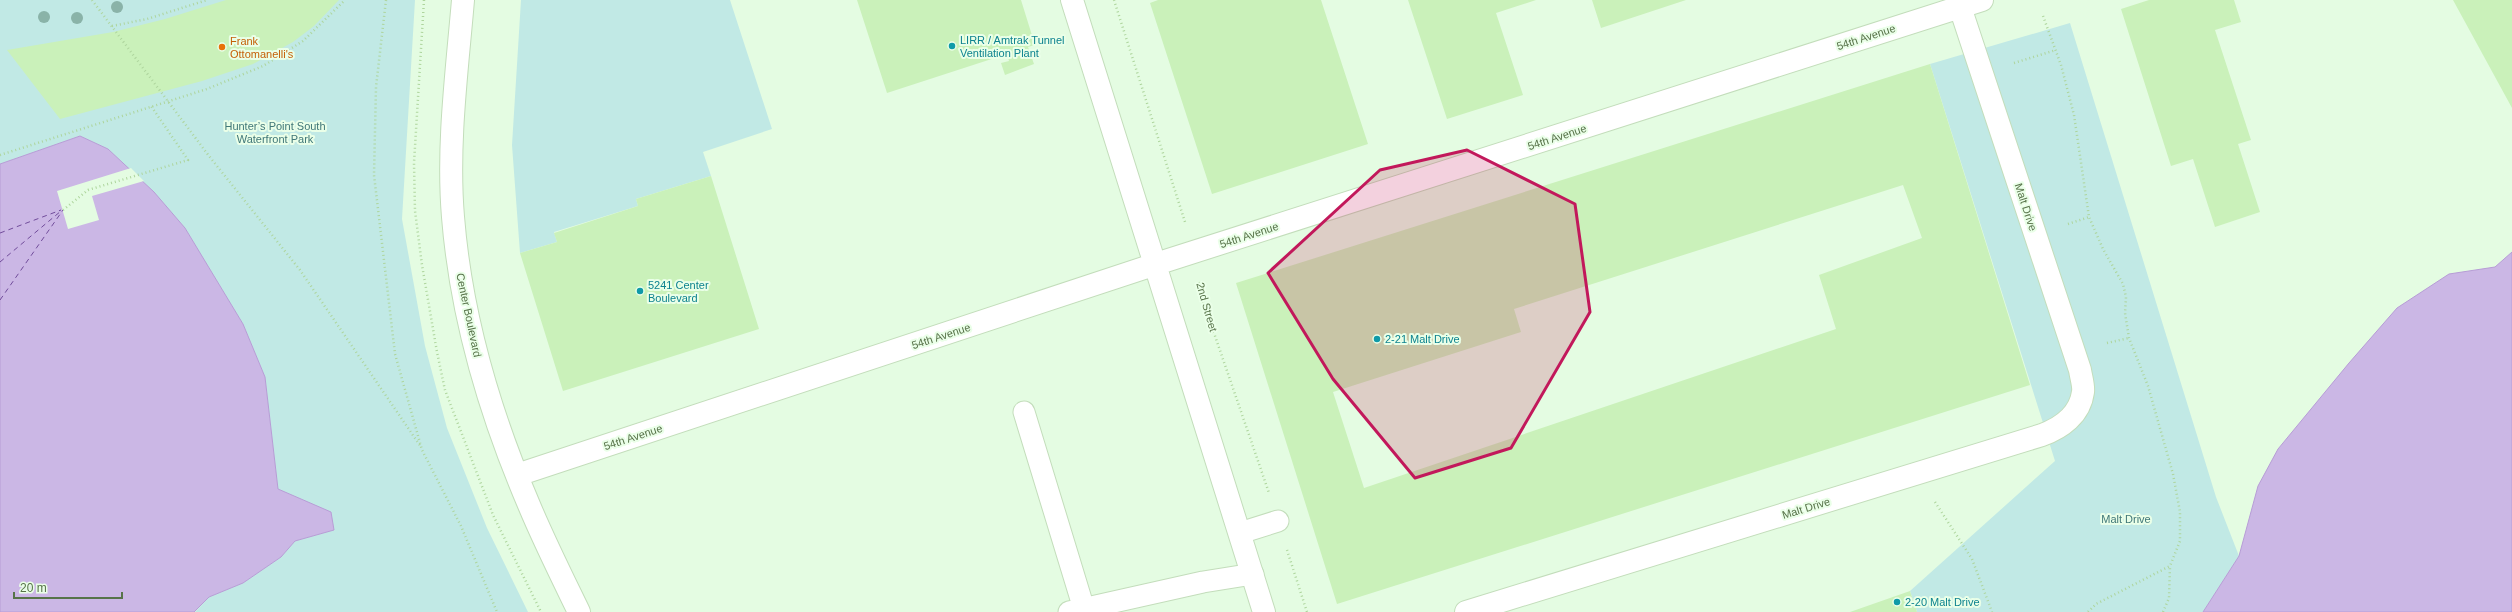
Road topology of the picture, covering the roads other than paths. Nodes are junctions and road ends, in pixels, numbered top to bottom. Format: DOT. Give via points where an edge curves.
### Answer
graph roads {
  1 [pos="463,0"];
  2 [pos="1072,0"];
  3 [pos="1982,0"];
  4 [pos="1960,7"];
  5 [pos="1156,264"];
  6 [pos="1024,412"];
  7 [pos="517,475"];
  8 [pos="1278,521"];
  9 [pos="1240,533"];
  10 [pos="1253,574"];
  11 [pos="1077,610"];
  12 [pos="579,612"];
  13 [pos="1264,612"];
  14 [pos="1466,612"];
  1 -- 7 [label="street, Center Boulevard" via="452,150 453,216 461,284 471,335"];
  2 -- 5 [label="street"];
  3 -- 4 [label="street, 54th Avenue"];
  4 -- 5 [label="street, 54th Avenue"];
  4 -- 14 [label="street, Malt Drive" via="2080,370 2084,391 2078,408 2066,424 2042,435"];
  5 -- 7 [label="street, 54th Avenue"];
  5 -- 9 [label="street"];
  6 -- 11 [label="lane"];
  7 -- 12 [label="street, Center Boulevard"];
  8 -- 9 [label="lane"];
  9 -- 10 [label="street"];
  10 -- 11 [label="lane" via="1203,582"];
  10 -- 13 [label="street"];
}
